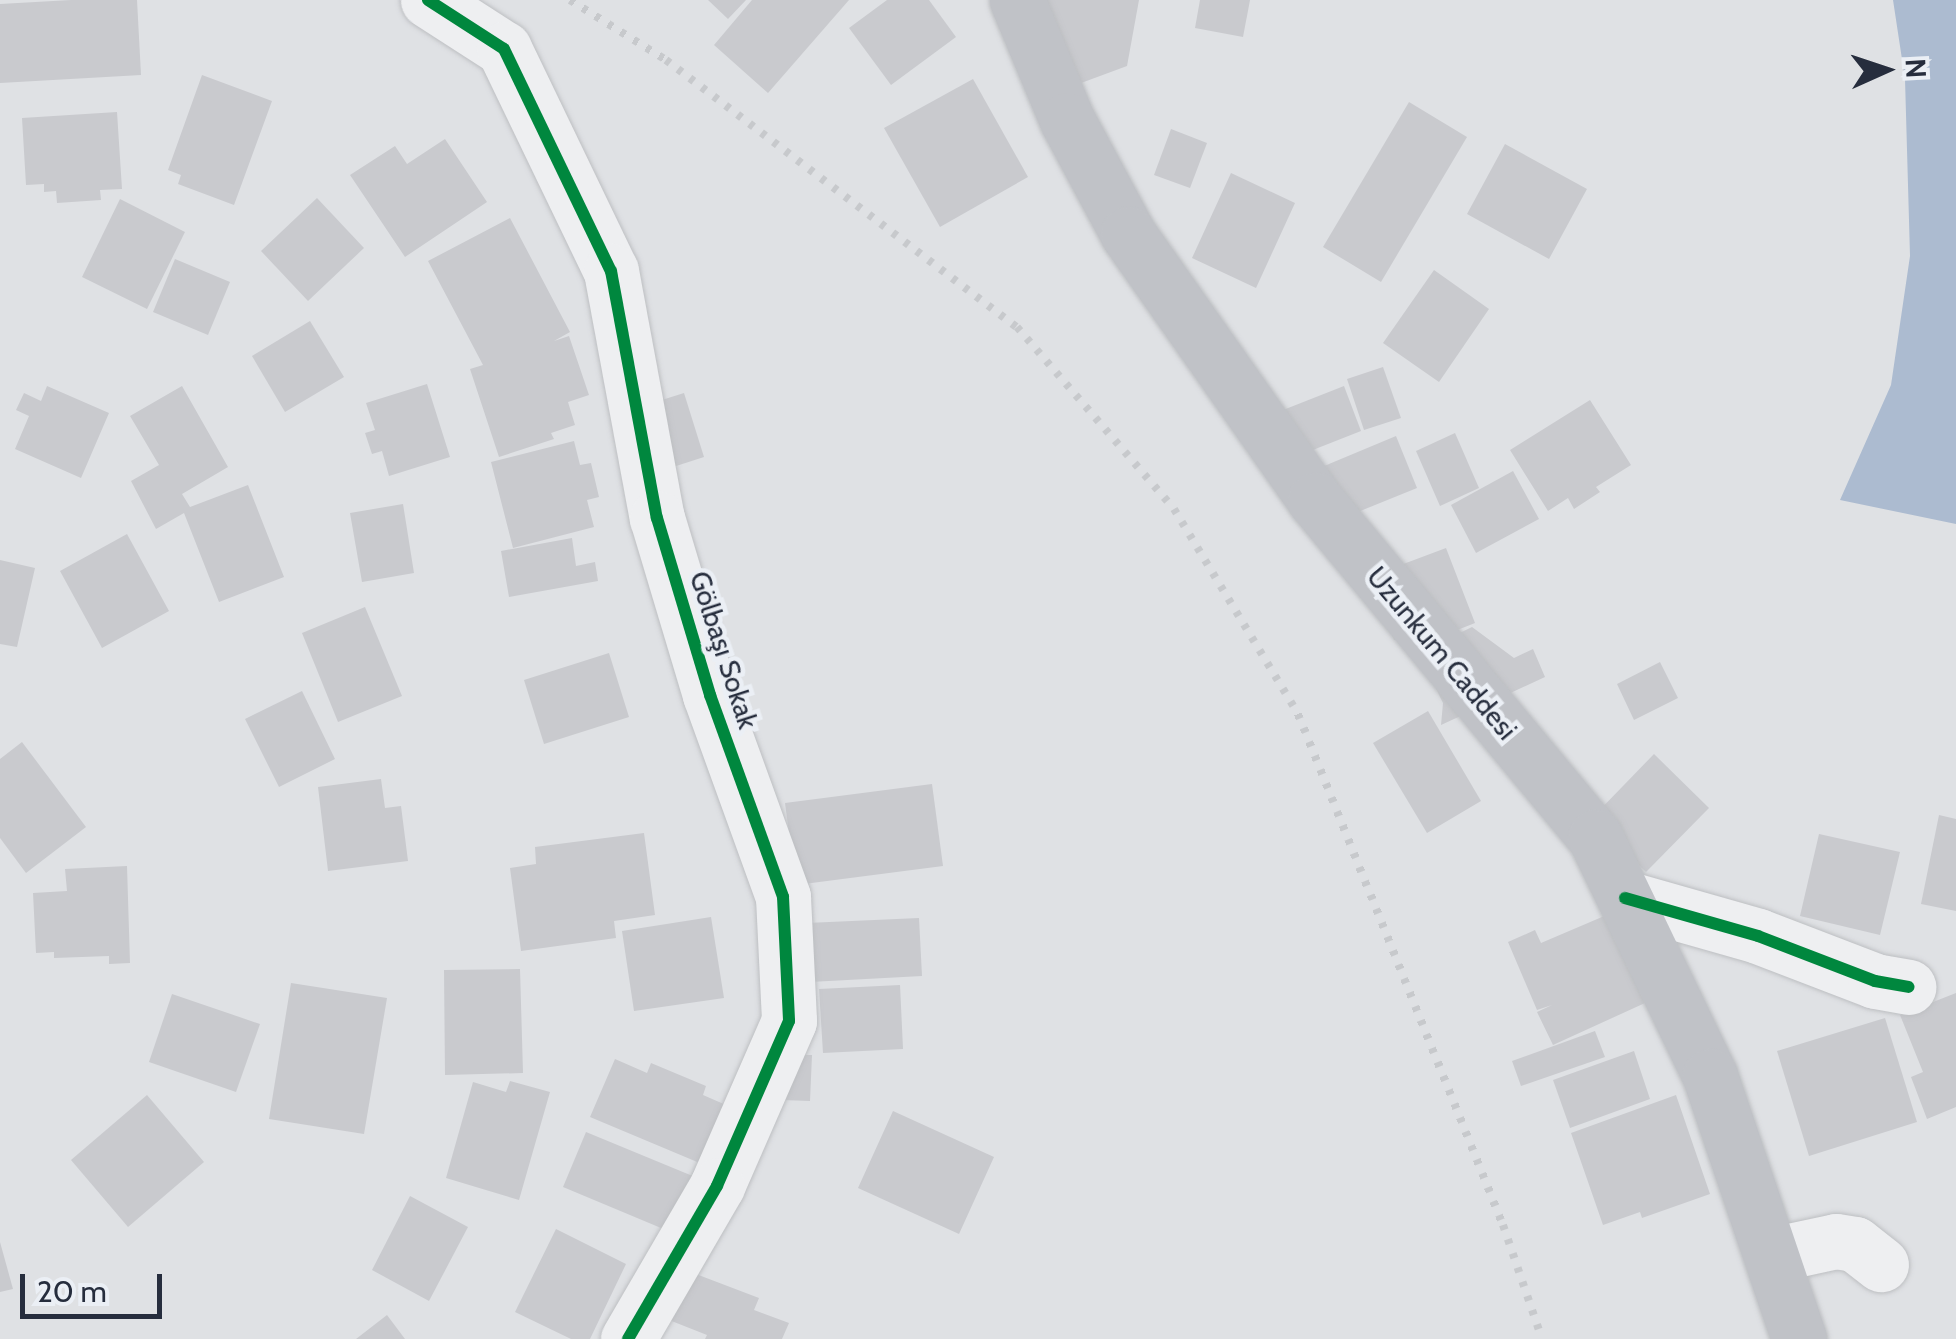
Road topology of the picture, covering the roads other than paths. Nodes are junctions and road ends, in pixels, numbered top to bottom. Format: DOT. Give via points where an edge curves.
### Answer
graph roads {
  1 [pos="428,0"];
  2 [pos="1017,0"];
  3 [pos="1625,898"];
  4 [pos="1908,987"];
  5 [pos="1771,1255"];
  6 [pos="1881,1264"];
  7 [pos="628,1339"];
  8 [pos="1800,1339"];
  1 -- 7 [label="street, Gölbaşı Sokak" via="504,49 610,271 657,518 710,695 783,897 789,1021 717,1186"];
  2 -- 3 [label="main road, Uzunkum Caddesi" via="1067,120 1128,234 1315,500 1596,837"];
  3 -- 4 [label="street"];
  3 -- 5 [label="main road, Uzunkum Caddesi" via="1710,1076"];
  5 -- 6 [label="street" via="1836,1241 1855,1244"];
  5 -- 8 [label="main road, Uzunkum Caddesi"];
}
